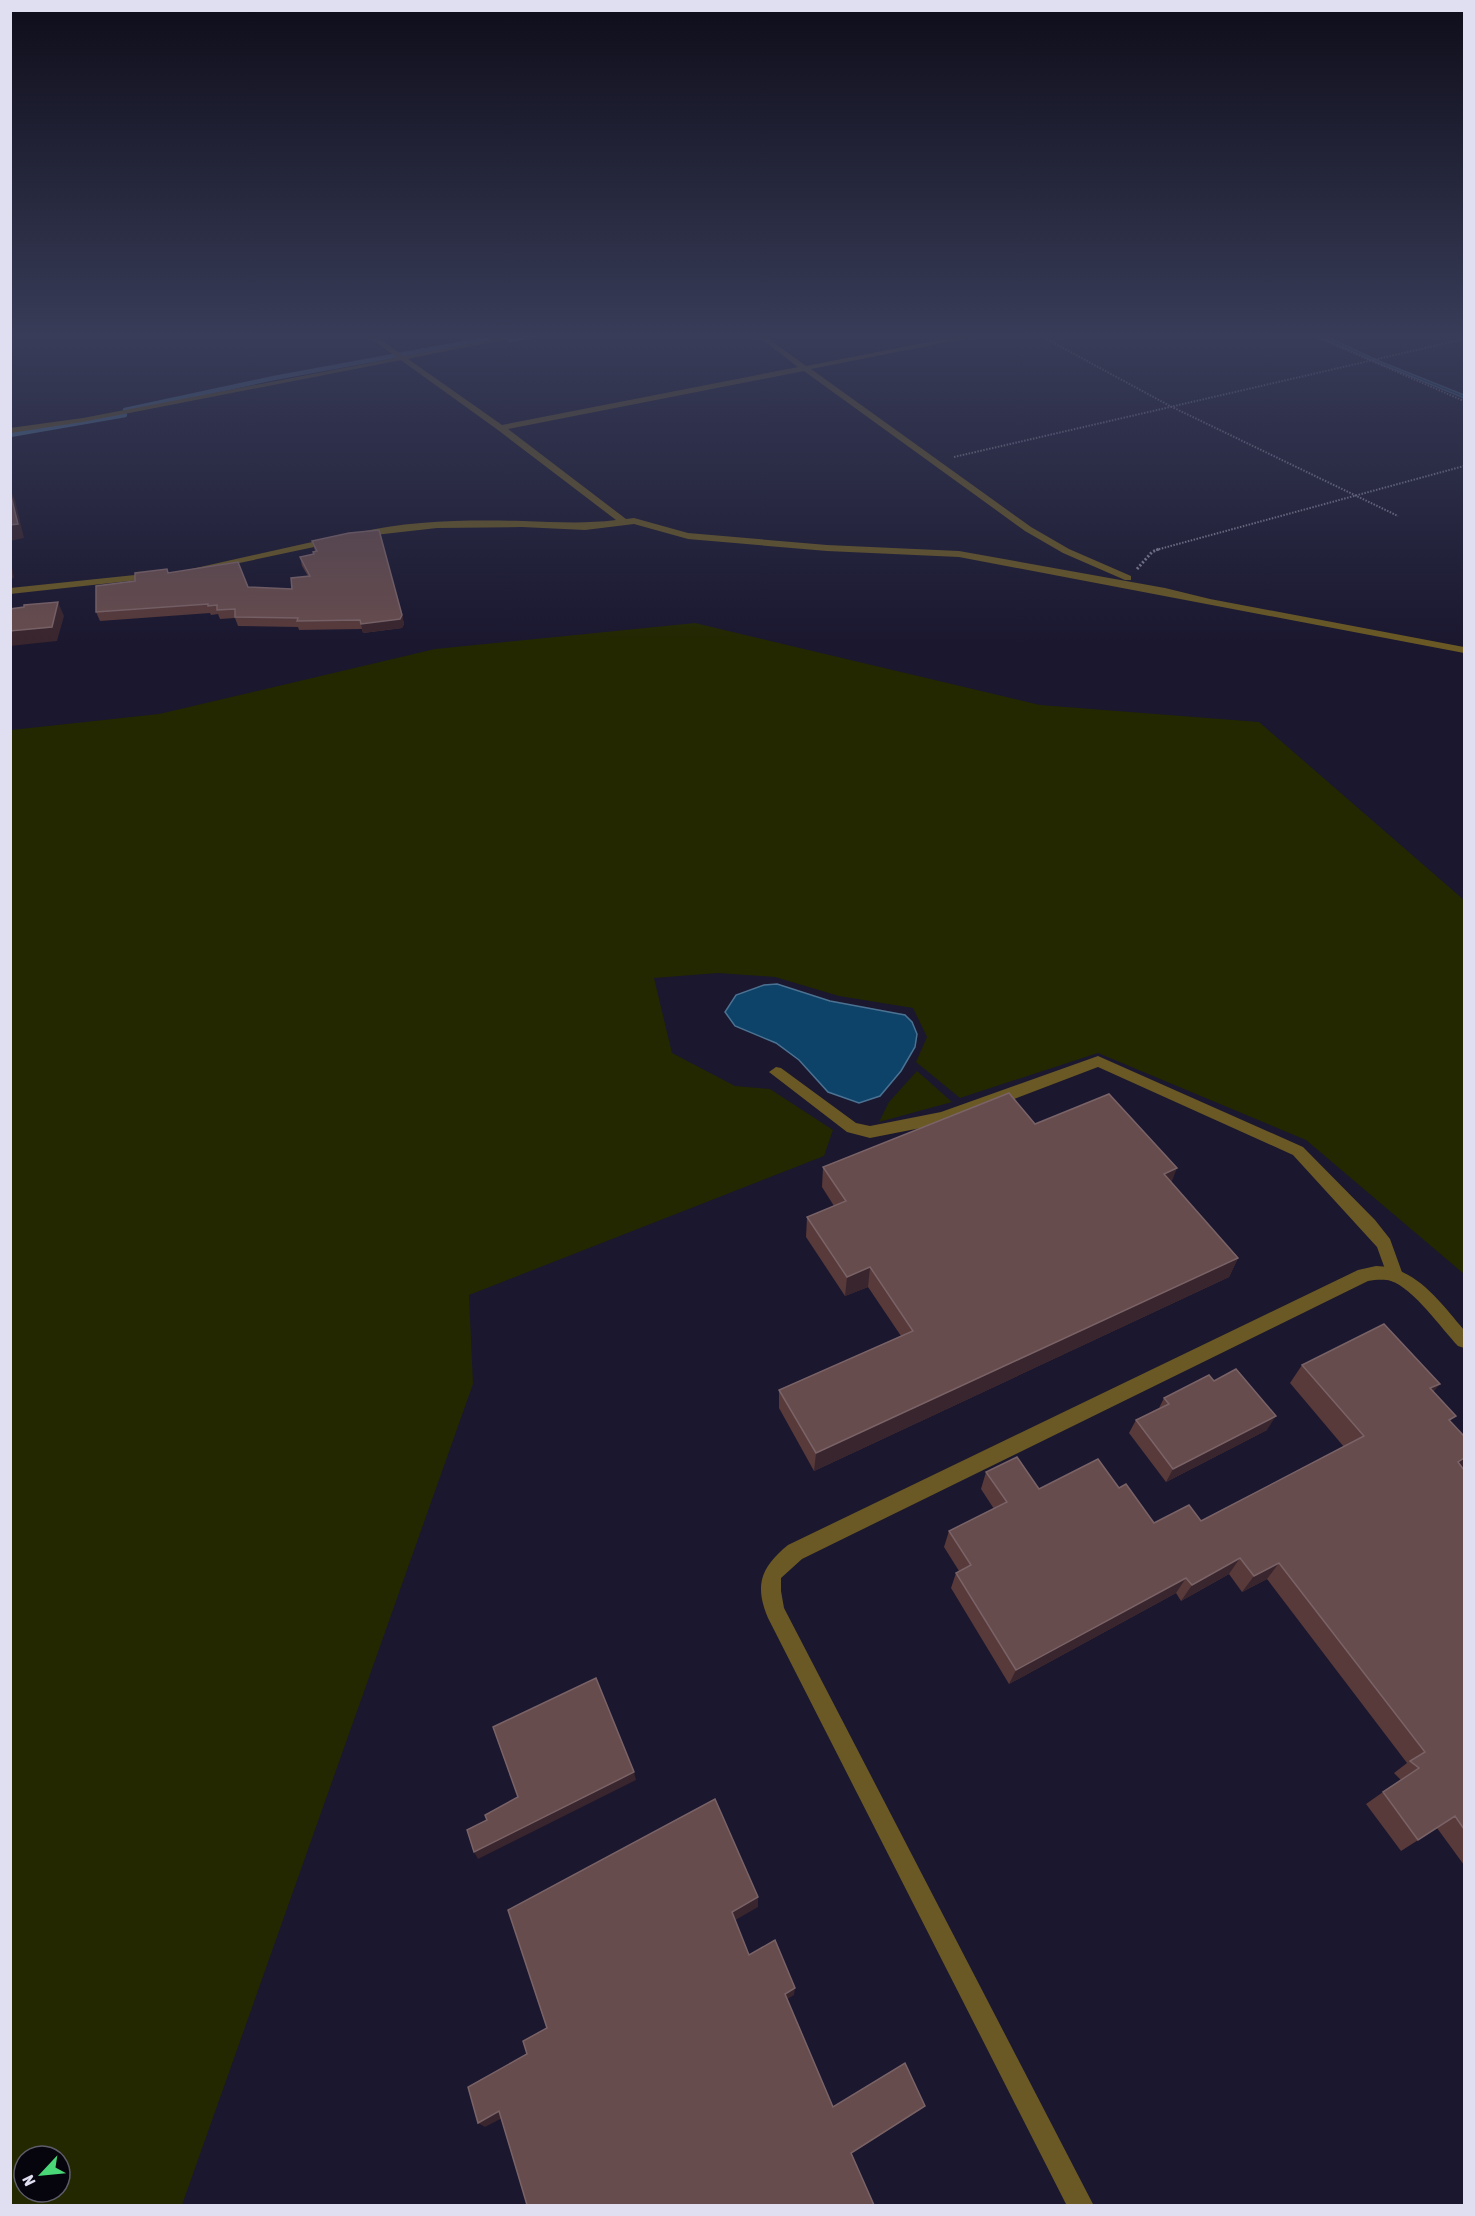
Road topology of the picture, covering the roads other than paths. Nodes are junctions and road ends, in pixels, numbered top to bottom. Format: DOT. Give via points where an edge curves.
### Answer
graph roads {
  1 [pos="515,438"];
  2 [pos="901,438"];
  3 [pos="623,521"];
  4 [pos="185,571"];
  5 [pos="165,574"];
  6 [pos="10,591"];
  7 [pos="1174,594"];
  8 [pos="1464,650"];
  9 [pos="776,1072"];
  10 [pos="1395,1275"];
  11 [pos="1464,1341"];
  12 [pos="1081,2205"];
  1 -- 3 [label="street"];
  2 -- 7 [label="street" via="1044,539 1091,563"];
  3 -- 4 [label="street" via="585,527 489,523 387,530"];
  3 -- 7 [label="street" via="688,536 959,554"];
  5 -- 6 [label="street"];
  7 -- 8 [label="street"];
  9 -- 10 [label="street" via="852,1128 870,1132 941,1118 1098,1061 1298,1151 1384,1244"];
  10 -- 11 [label="street" via="1407,1282"];
  10 -- 12 [label="street" via="1375,1272 1352,1280 795,1552 776,1567 769,1586 775,1611"];
}
